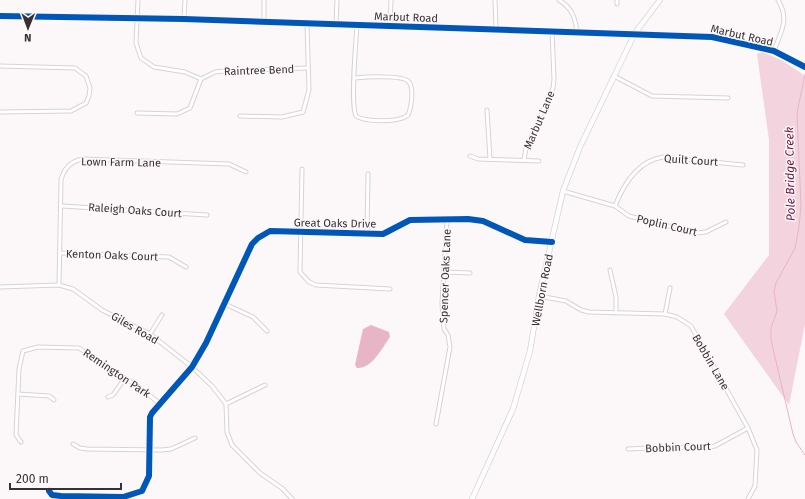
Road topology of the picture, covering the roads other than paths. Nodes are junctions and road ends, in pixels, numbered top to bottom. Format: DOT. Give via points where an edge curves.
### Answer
graph roads {
  1 [pos="138,0"];
  2 [pos="185,0"];
  3 [pos="264,0"];
  4 [pos="337,0"];
  5 [pos="391,0"];
  6 [pos="495,0"];
  7 [pos="559,0"];
  8 [pos="660,0"];
  9 [pos="778,0"];
  10 [pos="0,16"];
  11 [pos="137,18"];
  12 [pos="184,19"];
  13 [pos="643,21"];
  14 [pos="264,22"];
  15 [pos="307,24"];
  16 [pos="336,24"];
  17 [pos="357,25"];
  18 [pos="390,26"];
  19 [pos="496,29"];
  20 [pos="552,32"];
  21 [pos="577,32"];
  22 [pos="635,33"];
  23 [pos="647,34"];
  24 [pos="774,51"];
  25 [pos="0,66"];
  26 [pos="805,67"];
  27 [pos="308,68"];
  28 [pos="614,76"];
  29 [pos="355,78"];
  30 [pos="201,79"];
  31 [pos="728,98"];
  32 [pos="487,110"];
  33 [pos="0,112"];
  34 [pos="137,113"];
  35 [pos="240,116"];
  36 [pos="470,156"];
  37 [pos="490,159"];
  38 [pos="524,160"];
  39 [pos="539,161"];
  40 [pos="743,164"];
  41 [pos="302,169"];
  42 [pos="246,172"];
  43 [pos="368,174"];
  44 [pos="563,191"];
  45 [pos="62,206"];
  46 [pos="615,206"];
  47 [pos="207,215"];
  48 [pos="448,220"];
  49 [pos="726,222"];
  50 [pos="300,232"];
  51 [pos="367,234"];
  52 [pos="552,242"];
  53 [pos="60,253"];
  54 [pos="186,267"];
  55 [pos="610,270"];
  56 [pos="445,272"];
  57 [pos="470,273"];
  58 [pos="59,285"];
  59 [pos="0,287"];
  60 [pos="670,288"];
  61 [pos="390,289"];
  62 [pos="539,296"];
  63 [pos="225,304"];
  64 [pos="616,313"];
  65 [pos="665,314"];
  66 [pos="162,315"];
  67 [pos="267,331"];
  68 [pos="150,334"];
  69 [pos="192,367"];
  70 [pos="125,378"];
  71 [pos="265,385"];
  72 [pos="18,394"];
  73 [pos="108,397"];
  74 [pos="54,400"];
  75 [pos="159,402"];
  76 [pos="226,404"];
  77 [pos="436,424"];
  78 [pos="748,428"];
  79 [pos="195,438"];
  80 [pos="21,442"];
  81 [pos="73,444"];
  82 [pos="628,448"];
  83 [pos="149,450"];
  84 [pos="49,491"];
  85 [pos="292,499"];
  86 [pos="472,499"];
  87 [pos="748,499"];
  1 -- 11 [label="street"];
  2 -- 12 [label="street"];
  3 -- 14 [label="street"];
  4 -- 16 [label="street"];
  5 -- 18 [label="street"];
  6 -- 19 [label="street"];
  7 -- 21 [label="street" via="571,10"];
  8 -- 13 [label="street, Wellborn Road"];
  9 -- 24 [label="street" via="785,20"];
  10 -- 11 [label="street, Marbut Road"];
  11 -- 12 [label="street, Marbut Road"];
  11 -- 30 [label="street" via="136,43 141,58 154,67 185,72"];
  12 -- 14 [label="street, Marbut Road"];
  13 -- 22 [label="street, Wellborn Road"];
  13 -- 23 [label="street"];
  14 -- 15 [label="street, Marbut Road"];
  15 -- 16 [label="street, Marbut Road"];
  15 -- 27 [label="street"];
  16 -- 17 [label="street, Marbut Road"];
  17 -- 18 [label="street, Marbut Road"];
  17 -- 29 [label="street"];
  18 -- 19 [label="street, Marbut Road"];
  19 -- 20 [label="street, Marbut Road"];
  20 -- 21 [label="street, Marbut Road"];
  20 -- 38 [label="street, Marbut Lane" via="554,80 526,148"];
  21 -- 22 [label="street, Marbut Road"];
  22 -- 23 [label="street, Marbut Road"];
  22 -- 28 [label="street, Wellborn Road"];
  23 -- 24 [label="street, Marbut Road" via="712,37"];
  24 -- 26 [label="street, Marbut Road"];
  25 -- 33 [label="street" via="75,68 86,76 90,88 86,103 71,111"];
  27 -- 30 [label="street, Raintree Bend" via="224,71 215,72"];
  27 -- 35 [label="street" via="309,90 303,112 282,117"];
  28 -- 31 [label="street" via="652,96"];
  28 -- 44 [label="street, Wellborn Road" via="580,147"];
  29 -- 29 [label="street" via="354,113 358,118 399,120 408,115 411,96 411,85 408,81 400,78"];
  30 -- 34 [label="street" via="190,108 177,114"];
  32 -- 37 [label="street"];
  36 -- 37 [label="street"];
  37 -- 38 [label="street"];
  38 -- 39 [label="street"];
  40 -- 46 [label="street, Quilt Court" via="654,158 628,180"];
  41 -- 50 [label="street"];
  42 -- 45 [label="street, Lown Farm Lane" via="229,164 78,160 68,166 62,175"];
  43 -- 51 [label="street"];
  44 -- 46 [label="street, Poplin Court"];
  44 -- 52 [label="street, Wellborn Road"];
  45 -- 47 [label="street, Raleigh Oaks Court"];
  45 -- 53 [label="street, Lown Farm Lane"];
  46 -- 49 [label="street, Poplin Court" via="629,216 696,233 706,232"];
  48 -- 51 [label="street, Great Oaks Drive" via="410,220 383,234"];
  48 -- 52 [label="street, Great Oaks Drive" via="483,221 526,240"];
  48 -- 56 [label="street, Spencer Oaks Lane"];
  50 -- 51 [label="street, Great Oaks Drive"];
  50 -- 61 [label="street" via="300,272 309,282 316,285"];
  50 -- 63 [label="street, Great Oaks Drive" via="270,231 258,238 252,244"];
  52 -- 62 [label="street, Wellborn Road"];
  53 -- 54 [label="street, Kenton Oaks Court" via="169,257"];
  53 -- 58 [label="street, Lown Farm Lane"];
  55 -- 64 [label="street" via="616,297"];
  56 -- 57 [label="street"];
  56 -- 77 [label="street, Spencer Oaks Lane" via="442,303 444,329 450,347"];
  58 -- 59 [label="street, Giles Road"];
  58 -- 68 [label="street, Giles Road" via="73,289 102,310"];
  60 -- 65 [label="street"];
  62 -- 64 [label="street, Bobbin Lane" via="566,301 589,312"];
  62 -- 86 [label="street, Wellborn Road" via="530,351 513,409"];
  63 -- 67 [label="street" via="253,317"];
  63 -- 69 [label="street, Great Oaks Drive"];
  64 -- 65 [label="street, Bobbin Lane"];
  65 -- 78 [label="street, Bobbin Lane" via="677,316 691,326"];
  66 -- 68 [label="street"];
  68 -- 69 [label="street, Giles Road"];
  69 -- 75 [label="street, Great Oaks Drive"];
  69 -- 76 [label="street, Giles Road"];
  70 -- 72 [label="street, Remington Park" via="79,348 38,347 22,351 18,369"];
  70 -- 73 [label="street" via="113,395"];
  70 -- 75 [label="street, Remington Park"];
  71 -- 76 [label="street"];
  72 -- 74 [label="street" via="49,396"];
  72 -- 80 [label="street, Remington Park" via="16,435"];
  75 -- 83 [label="street, Great Oaks Drive" via="150,417"];
  76 -- 85 [label="street" via="227,432 232,445 260,473 283,488"];
  78 -- 82 [label="street, Bobbin Court" via="715,446 704,448"];
  78 -- 87 [label="street, Bobbin Lane" via="757,450 755,486"];
  79 -- 83 [label="street" via="171,449"];
  81 -- 83 [label="street" via="80,448"];
  83 -- 84 [label="street, Great Oaks Drive" via="148,476 142,491 129,496 103,497 52,495"];
}
